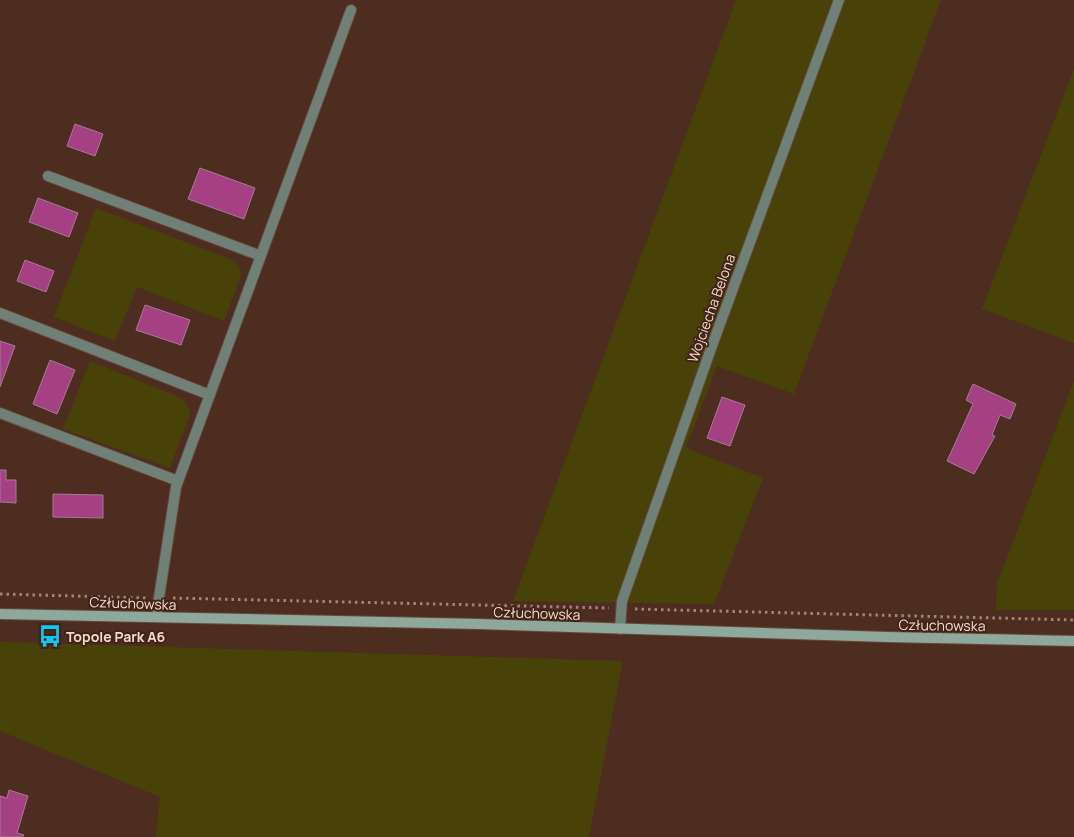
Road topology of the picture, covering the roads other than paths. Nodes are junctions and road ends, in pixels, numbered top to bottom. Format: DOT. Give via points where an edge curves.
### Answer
graph roads {
  1 [pos="839,0"];
  2 [pos="351,10"];
  3 [pos="48,176"];
  4 [pos="261,256"];
  5 [pos="0,313"];
  6 [pos="210,395"];
  7 [pos="0,413"];
  8 [pos="178,481"];
  9 [pos="0,614"];
  10 [pos="156,617"];
  11 [pos="620,629"];
  12 [pos="1074,641"];
  1 -- 11 [label="street, Wojciecha Belona" via="625,591"];
  2 -- 4 [label="street"];
  3 -- 4 [label="street"];
  4 -- 6 [label="street"];
  5 -- 6 [label="street"];
  6 -- 8 [label="street"];
  7 -- 8 [label="street"];
  8 -- 10 [label="street"];
  9 -- 10 [label="main road, Człuchowska"];
  10 -- 11 [label="main road, Człuchowska"];
  11 -- 12 [label="main road, Człuchowska"];
}
